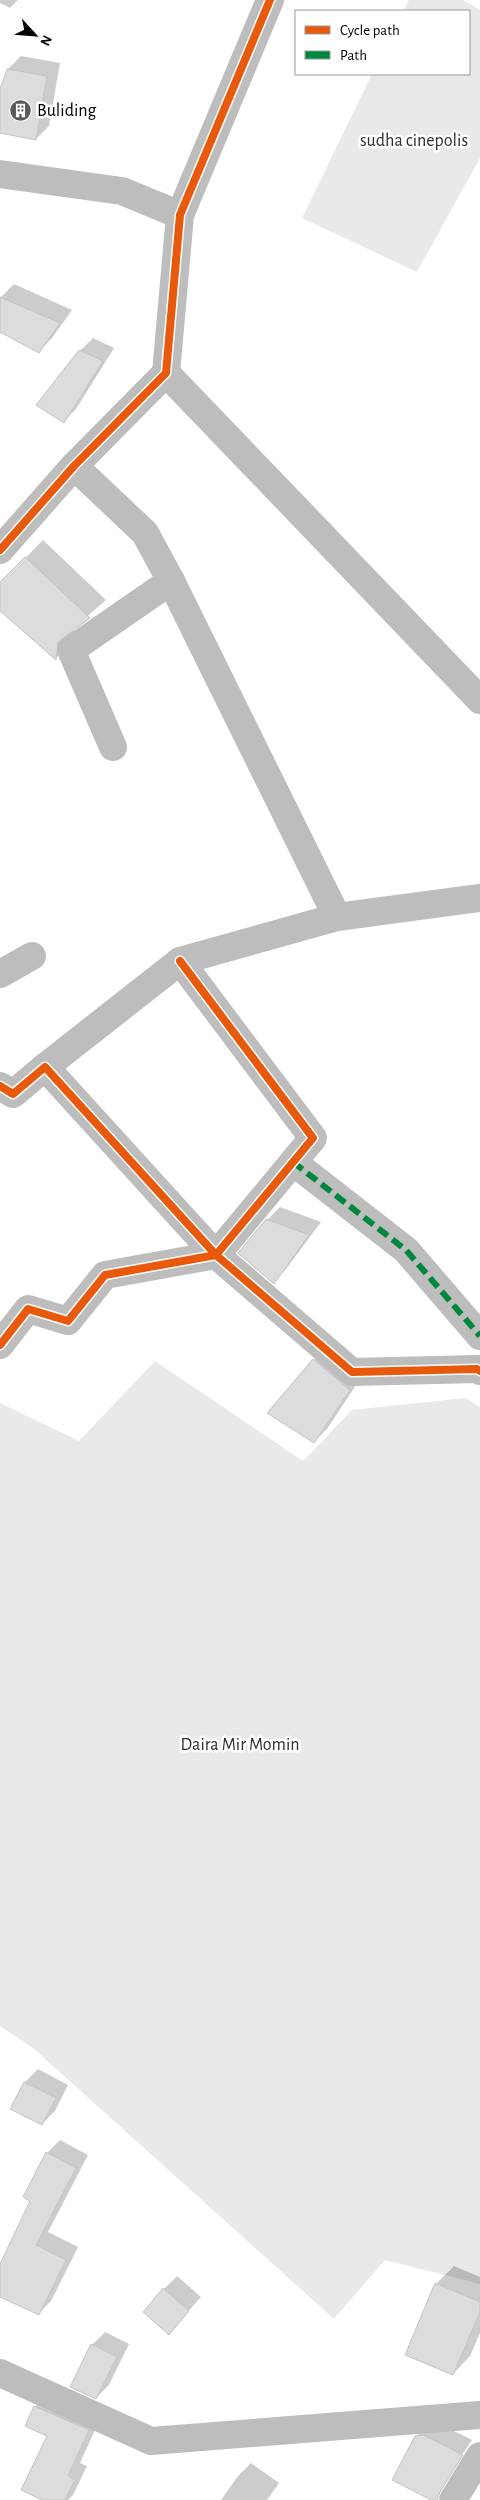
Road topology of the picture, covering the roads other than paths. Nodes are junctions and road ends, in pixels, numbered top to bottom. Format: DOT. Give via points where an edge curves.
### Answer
graph roads {
  1 [pos="270,0"];
  2 [pos="0,174"];
  3 [pos="180,215"];
  4 [pos="166,374"];
  5 [pos="74,466"];
  6 [pos="0,550"];
  7 [pos="171,581"];
  8 [pos="480,700"];
  9 [pos="113,747"];
  10 [pos="480,898"];
  11 [pos="337,917"];
  12 [pos="32,956"];
  13 [pos="180,961"];
  14 [pos="0,974"];
  15 [pos="45,1067"];
  16 [pos="0,1086"];
  17 [pos="293,1162"];
  18 [pos="216,1255"];
  19 [pos="480,1336"];
  20 [pos="0,1345"];
  21 [pos="479,1367"];
  22 [pos="0,2373"];
  23 [pos="480,2415"];
  24 [pos="480,2456"];
  25 [pos="453,2500"];
  1 -- 3 [label="street"];
  2 -- 3 [label="street" via="122,191"];
  3 -- 4 [label="street"];
  4 -- 5 [label="street"];
  4 -- 8 [label="street"];
  5 -- 6 [label="street"];
  5 -- 7 [label="street" via="145,533"];
  7 -- 9 [label="street" via="71,650"];
  7 -- 11 [label="street"];
  10 -- 11 [label="street"];
  11 -- 13 [label="street"];
  12 -- 14 [label="street"];
  13 -- 15 [label="street"];
  13 -- 17 [label="street" via="313,1138"];
  15 -- 16 [label="street" via="13,1094"];
  15 -- 18 [label="street"];
  17 -- 18 [label="street"];
  17 -- 19 [label="street" via="406,1250"];
  18 -- 20 [label="street" via="105,1275 68,1321 28,1309"];
  18 -- 21 [label="street" via="352,1372"];
  22 -- 23 [label="street" via="152,2441"];
  24 -- 25 [label="street"];
}
